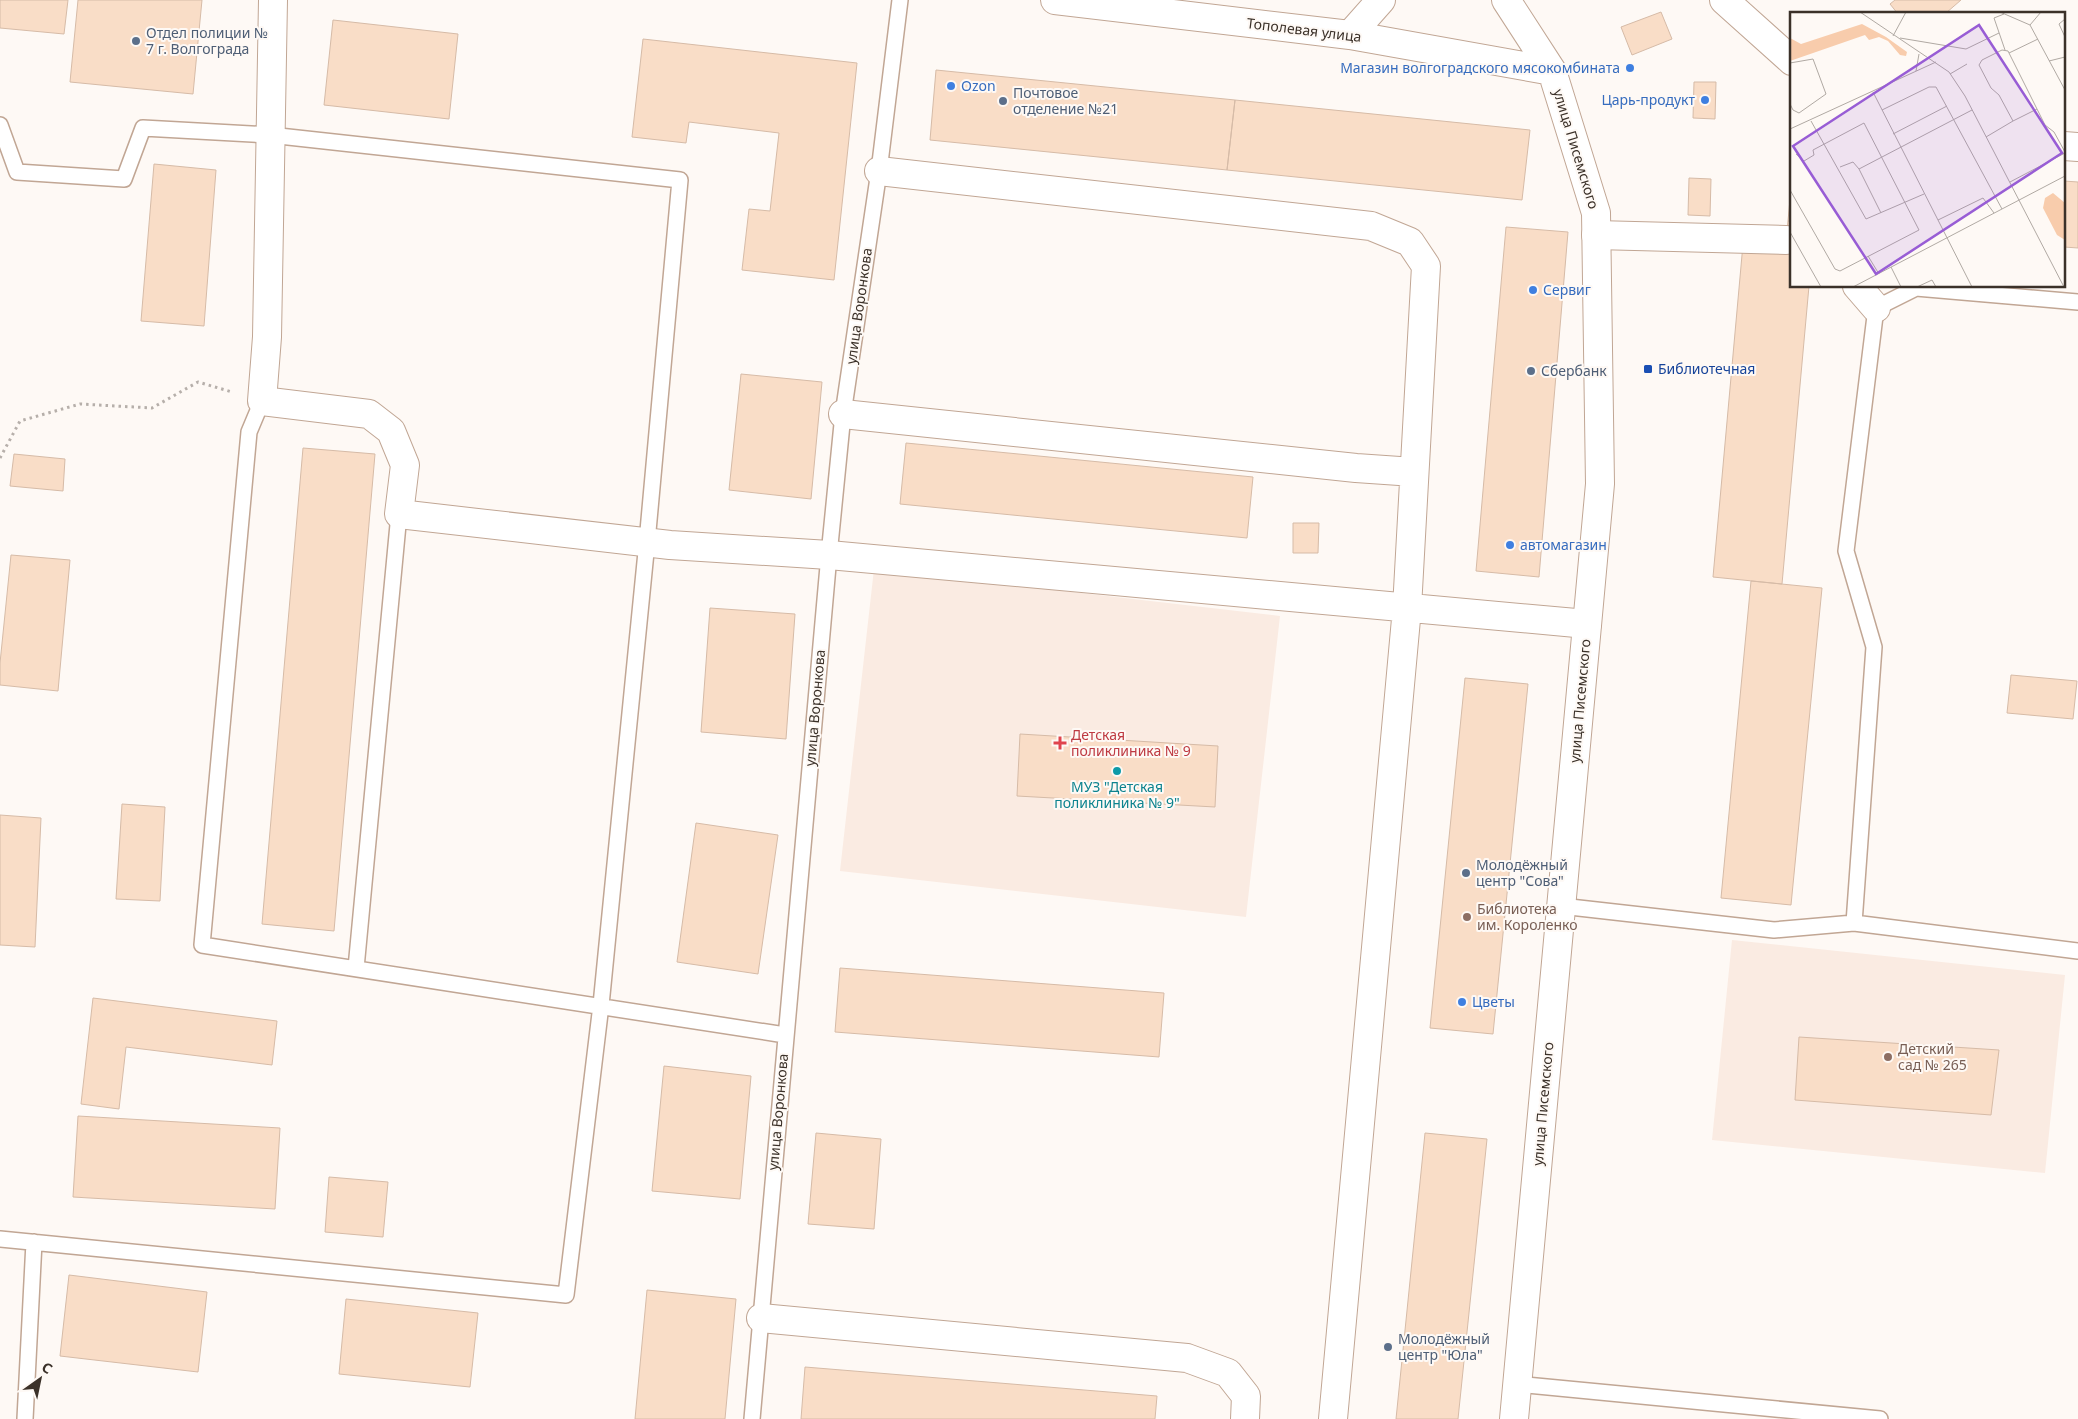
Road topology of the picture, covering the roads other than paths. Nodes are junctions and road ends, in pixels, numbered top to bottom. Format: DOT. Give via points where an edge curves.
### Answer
graph roads {
  1 [pos="273,0"];
  2 [pos="900,0"];
  3 [pos="1055,0"];
  4 [pos="1381,0"];
  5 [pos="1506,0"];
  6 [pos="1724,0"];
  7 [pos="1350,35"];
  8 [pos="1790,59"];
  9 [pos="1552,71"];
  10 [pos="0,124"];
  11 [pos="270,135"];
  12 [pos="879,171"];
  13 [pos="1596,235"];
  14 [pos="1786,240"];
  15 [pos="1859,288"];
  16 [pos="2078,302"];
  17 [pos="1876,308"];
  18 [pos="262,400"];
  19 [pos="843,414"];
  20 [pos="1414,472"];
  21 [pos="399,514"];
  22 [pos="648,542"];
  23 [pos="828,554"];
  24 [pos="1408,608"];
  25 [pos="1587,624"];
  26 [pos="1561,906"];
  27 [pos="1854,924"];
  28 [pos="2078,951"];
  29 [pos="356,968"];
  30 [pos="601,1005"];
  31 [pos="785,1035"];
  32 [pos="0,1239"];
  33 [pos="34,1242"];
  34 [pos="761,1318"];
  35 [pos="1517,1384"];
  36 [pos="25,1419"];
  37 [pos="752,1419"];
  38 [pos="1245,1419"];
  39 [pos="1333,1419"];
  40 [pos="1514,1419"];
  41 [pos="1880,1419"];
  1 -- 11 [label="street"];
  2 -- 12 [label="lane, улица Воронкова"];
  3 -- 7 [label="street, Тополевая улица"];
  4 -- 7 [label="street"];
  5 -- 9 [label="street, улица Писемского"];
  6 -- 8 [label="street"];
  7 -- 9 [label="street, Тополевая улица"];
  9 -- 13 [label="street, улица Писемского" via="1596,213"];
  10 -- 11 [label="lane" via="17,172 124,179 143,128"];
  11 -- 18 [label="street" via="267,337"];
  11 -- 22 [label="lane" via="680,180"];
  12 -- 19 [label="lane, улица Воронкова"];
  12 -- 20 [label="street" via="1370,226 1410,242 1426,266"];
  13 -- 14 [label="street"];
  13 -- 25 [label="street, улица Писемского" via="1600,484"];
  15 -- 17 [label="street"];
  16 -- 17 [label="lane" via="1916,288"];
  17 -- 27 [label="lane" via="1846,552 1874,647"];
  18 -- 21 [label="street" via="369,414 391,431 405,465"];
  18 -- 29 [label="lane" via="249,432 202,945"];
  19 -- 20 [label="street"];
  19 -- 23 [label="lane, улица Воронкова"];
  20 -- 24 [label="street"];
  21 -- 22 [label="street"];
  21 -- 29 [label="lane"];
  22 -- 23 [label="street"];
  22 -- 30 [label="lane"];
  23 -- 24 [label="street"];
  23 -- 31 [label="lane, улица Воронкова"];
  24 -- 25 [label="street"];
  24 -- 39 [label="street"];
  25 -- 26 [label="street, улица Писемского"];
  26 -- 27 [label="lane" via="1774,930"];
  26 -- 35 [label="street, улица Писемского"];
  27 -- 28 [label="lane"];
  29 -- 30 [label="lane"];
  30 -- 31 [label="lane"];
  30 -- 33 [label="lane" via="566,1295"];
  31 -- 34 [label="lane, улица Воронкова"];
  32 -- 33 [label="lane"];
  33 -- 36 [label="lane"];
  34 -- 37 [label="lane, улица Воронкова"];
  34 -- 38 [label="street" via="1187,1358 1228,1373 1246,1396"];
  35 -- 40 [label="street, улица Писемского"];
  35 -- 41 [label="lane"];
}
